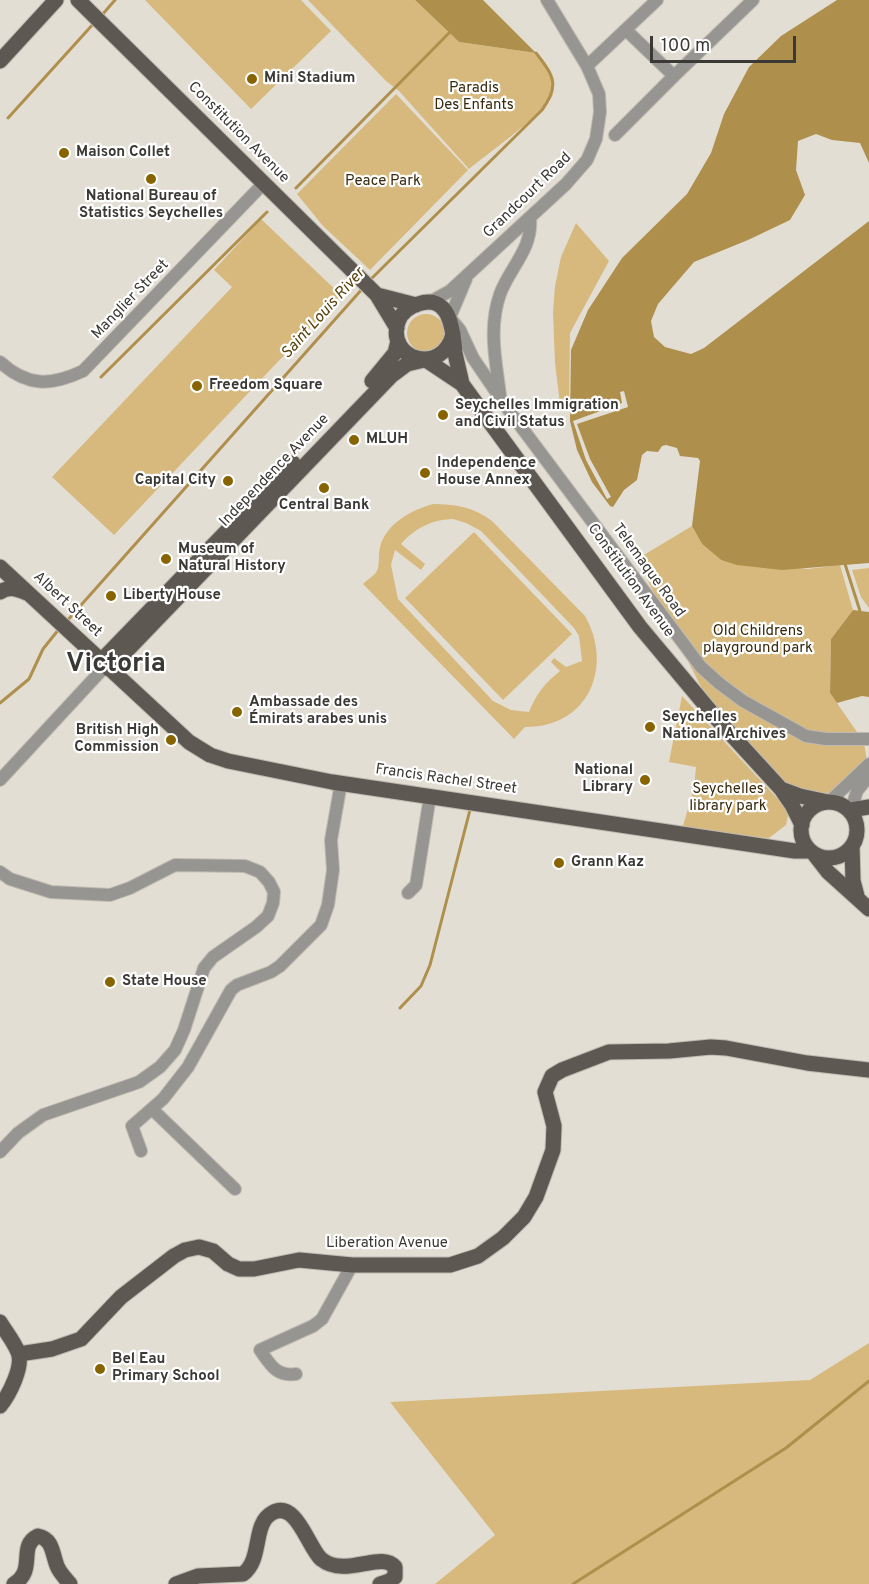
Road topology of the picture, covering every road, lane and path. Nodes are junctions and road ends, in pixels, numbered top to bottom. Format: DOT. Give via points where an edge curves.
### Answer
graph roads {
  1 [pos="78,0"];
  2 [pos="547,0"];
  3 [pos="657,0"];
  4 [pos="753,0"];
  5 [pos="51,4"];
  6 [pos="90,11"];
  7 [pos="626,30"];
  8 [pos="0,61"];
  9 [pos="587,66"];
  10 [pos="674,76"];
  11 [pos="615,135"];
  12 [pos="263,184"];
  13 [pos="530,218"];
  14 [pos="467,275"];
  15 [pos="375,293"];
  16 [pos="422,304"];
  17 [pos="451,323"];
  18 [pos="397,334"];
  19 [pos="425,360"];
  20 [pos="0,362"];
  21 [pos="462,384"];
  22 [pos="501,400"];
  23 [pos="0,567"];
  24 [pos="0,592"];
  25 [pos="27,593"];
  26 [pos="103,667"];
  27 [pos="869,739"];
  28 [pos="869,764"];
  29 [pos="869,776"];
  30 [pos="2,778"];
  31 [pos="340,783"];
  32 [pos="782,789"];
  33 [pos="430,796"];
  34 [pos="829,802"];
  35 [pos="869,807"];
  36 [pos="851,810"];
  37 [pos="802,825"];
  38 [pos="869,833"];
  39 [pos="854,844"];
  40 [pos="812,852"];
  41 [pos="0,872"];
  42 [pos="408,893"];
  43 [pos="857,896"];
  44 [pos="869,909"];
  45 [pos="869,1070"];
  46 [pos="152,1109"];
  47 [pos="141,1151"];
  48 [pos="0,1152"];
  49 [pos="235,1188"];
  50 [pos="352,1265"];
  51 [pos="0,1322"];
  52 [pos="20,1354"];
  53 [pos="296,1374"];
  54 [pos="0,1407"];
  55 [pos="14,1584"];
  56 [pos="70,1584"];
  57 [pos="176,1584"];
  58 [pos="380,1584"];
  1 -- 6 [label="main road, Constitution Avenue"];
  2 -- 9 [label="street, Grandcourt Road"];
  3 -- 7 [label="street"];
  4 -- 10 [label="street"];
  5 -- 6 [label="main road"];
  5 -- 8 [label="main road"];
  6 -- 12 [label="main road, Constitution Avenue"];
  7 -- 9 [label="street"];
  7 -- 10 [label="street"];
  9 -- 13 [label="street, Grandcourt Road" via="599,94 599,124 592,150 579,171"];
  10 -- 11 [label="street"];
  12 -- 15 [label="main road, Constitution Avenue"];
  12 -- 20 [label="street, Manglier Street" via="83,371 45,383 22,379"];
  13 -- 14 [label="street, Grandcourt Road"];
  13 -- 22 [label="street, Telemaque Road" via="529,238 500,293 492,329"];
  14 -- 16 [label="street, Grandcourt Road" via="450,291"];
  14 -- 17 [label="street"];
  15 -- 16 [label="main road"];
  15 -- 18 [label="main road, Constitution Avenue"];
  16 -- 17 [label="main road" via="441,308"];
  16 -- 18 [label="main road" via="400,318"];
  17 -- 19 [label="main road" via="451,344 445,352"];
  17 -- 21 [label="main road, Constitution Avenue"];
  17 -- 22 [label="street, Telemaque Road" via="460,330"];
  18 -- 19 [label="main road" via="404,351"];
  18 -- 26 [label="main road, Independence Avenue" via="395,352 383,370"];
  19 -- 21 [label="main road, Constitution Avenue"];
  19 -- 26 [label="main road, Independence Avenue" via="407,364 390,376"];
  21 -- 32 [label="main road, Constitution Avenue" via="640,627"];
  22 -- 27 [label="street, Telemaque Road" via="701,667 742,701 806,736"];
  23 -- 25 [label="main road, Albert Street"];
  24 -- 25 [label="main road" via="11,588"];
  25 -- 26 [label="main road, Albert Street"];
  26 -- 30 [label="street"];
  26 -- 31 [label="main road, Francis Rachel Street" via="189,742 210,755"];
  28 -- 34 [label="street"];
  29 -- 36 [label="street" via="857,791"];
  31 -- 33 [label="main road, Francis Rachel Street"];
  31 -- 46 [label="street" via="331,840 333,870 321,925 280,966 231,990 188,1066"];
  32 -- 34 [label="main road, Constitution Avenue"];
  32 -- 37 [label="main road, Constitution Avenue"];
  33 -- 40 [label="main road, Francis Rachel Street"];
  33 -- 42 [label="street" via="416,885"];
  34 -- 36 [label="main road"];
  34 -- 37 [label="main road" via="811,808"];
  35 -- 36 [label="main road"];
  36 -- 39 [label="main road" via="857,825"];
  37 -- 40 [label="main road" via="803,839"];
  38 -- 39 [label="main road"];
  39 -- 40 [label="main road" via="839,856 822,857"];
  39 -- 43 [label="main road" via="853,881"];
  40 -- 43 [label="main road" via="828,872"];
  41 -- 48 [label="street" via="51,892 110,895 175,865 245,866 260,872 274,892 268,916 204,968 184,1030 172,1053 159,1066 139,1082 43,1115"];
  43 -- 44 [label="main road"];
  45 -- 50 [label="main road, Liberation Avenue" via="711,1047 609,1052 552,1076 545,1092 554,1126 553,1150 536,1197 524,1217 503,1238 478,1256 450,1265"];
  46 -- 47 [label="street" via="132,1126"];
  46 -- 49 [label="street"];
  50 -- 52 [label="main road, Liberation Avenue" via="299,1260 239,1269 213,1251 199,1247 185,1250 121,1297 81,1340"];
  50 -- 53 [label="street" via="322,1319 260,1350 279,1373"];
  51 -- 52 [label="main road"];
  52 -- 54 [label="main road" via="12,1388"];
  55 -- 56 [label="main road" via="25,1574 28,1545 38,1536 50,1543 58,1567"];
  57 -- 58 [label="main road" via="198,1576 243,1574 254,1562 263,1523 279,1511 297,1521 316,1553 329,1564 349,1567 386,1560 391,1563 395,1567 394,1577"];
}
